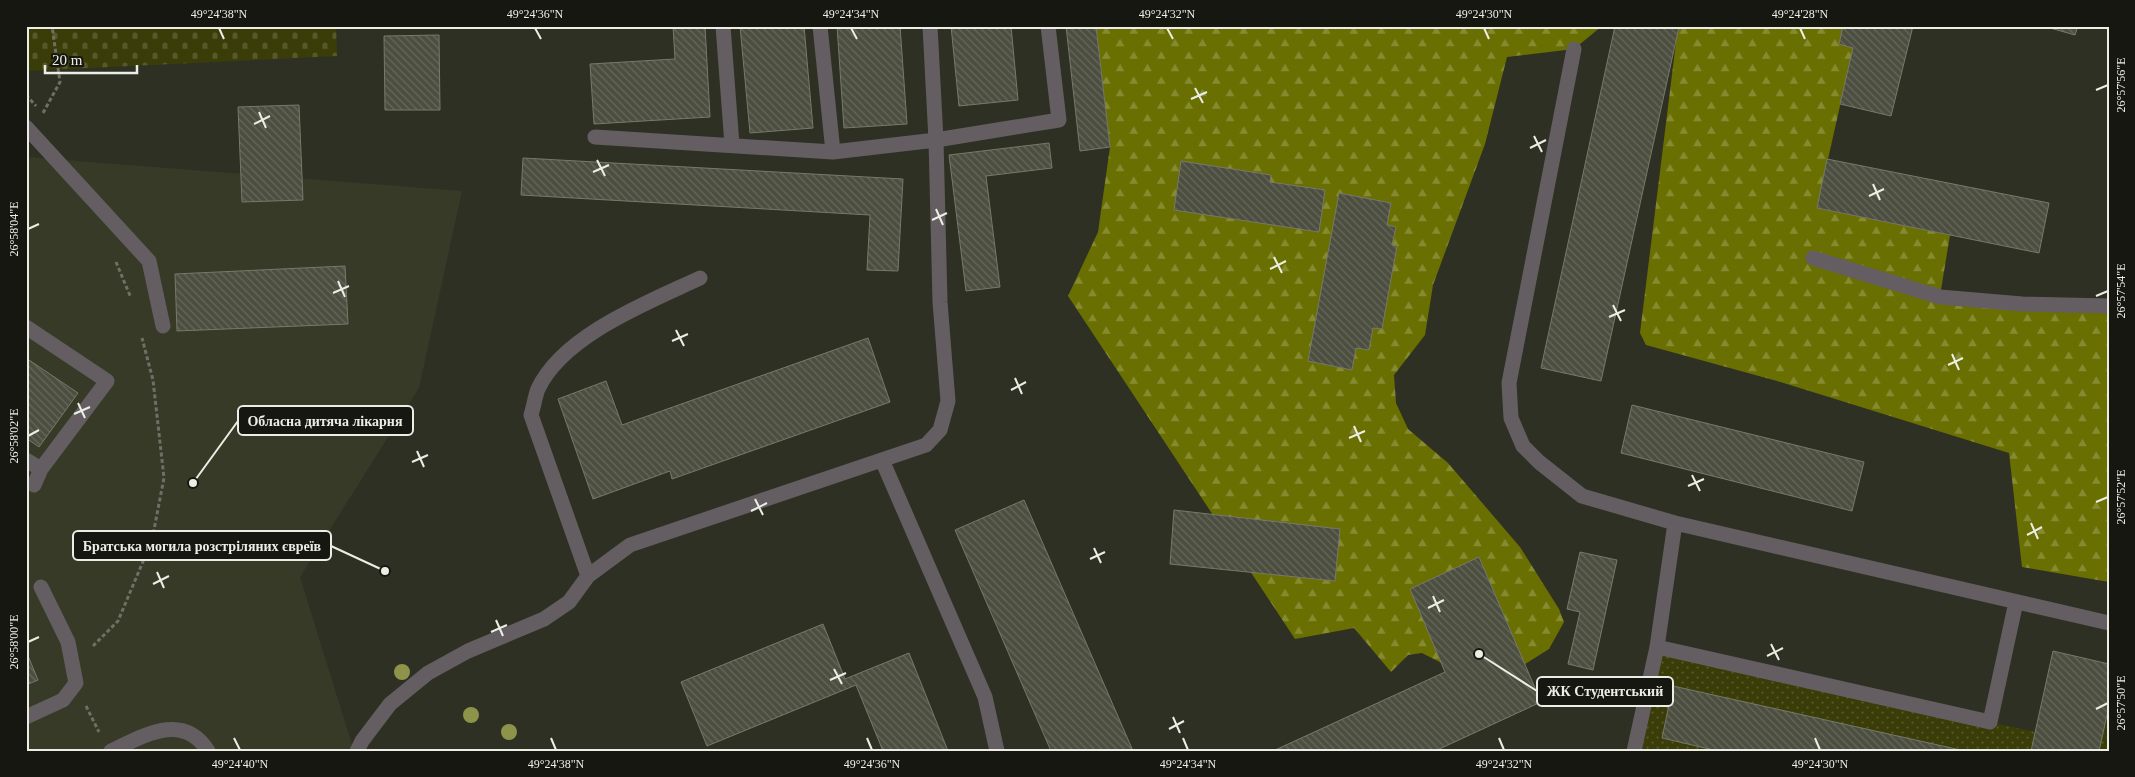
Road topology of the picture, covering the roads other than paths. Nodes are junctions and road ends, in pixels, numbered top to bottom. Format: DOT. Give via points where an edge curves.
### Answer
graph roads {
  1 [pos="723,26"];
  2 [pos="820,26"];
  3 [pos="930,26"];
  4 [pos="1048,26"];
  5 [pos="1574,49"];
  6 [pos="26,127"];
  7 [pos="595,137"];
  8 [pos="936,140"];
  9 [pos="732,145"];
  10 [pos="833,152"];
  11 [pos="1813,258"];
  12 [pos="700,278"];
  13 [pos="2109,306"];
  14 [pos="163,326"];
  15 [pos="26,327"];
  16 [pos="26,460"];
  17 [pos="882,460"];
  18 [pos="41,469"];
  19 [pos="34,485"];
  20 [pos="1675,524"];
  21 [pos="588,576"];
  22 [pos="41,587"];
  23 [pos="2016,602"];
  24 [pos="2109,623"];
  25 [pos="1657,647"];
  26 [pos="26,717"];
  27 [pos="111,751"];
  28 [pos="208,751"];
  29 [pos="357,751"];
  30 [pos="996,751"];
  31 [pos="1634,751"];
  1 -- 9 [label="lane"];
  2 -- 10 [label="lane"];
  3 -- 8 [label="lane"];
  4 -- 8 [label="lane" via="1058,120"];
  5 -- 20 [label="lane" via="1509,383 1511,418 1524,446 1582,496"];
  6 -- 14 [label="lane" via="149,261"];
  7 -- 9 [label="lane"];
  8 -- 10 [label="lane"];
  8 -- 17 [label="lane" via="940,302 948,401 940,430 926,445"];
  9 -- 10 [label="lane"];
  11 -- 13 [label="lane" via="1940,297 2022,304"];
  12 -- 21 [label="lane" via="628,312 575,344 550,369 538,389 531,415"];
  15 -- 18 [label="lane" via="107,381"];
  16 -- 18 [label="lane"];
  17 -- 21 [label="lane" via="630,545"];
  17 -- 30 [label="lane" via="985,697"];
  18 -- 19 [label="lane"];
  20 -- 23 [label="lane"];
  20 -- 25 [label="lane"];
  21 -- 29 [label="lane" via="569,602 544,619 468,651 428,673 390,704"];
  22 -- 26 [label="lane" via="68,642 76,683 63,700"];
  23 -- 24 [label="lane"];
  23 -- 25 [label="lane" via="1990,722"];
  25 -- 31 [label="lane"];
  27 -- 28 [label="lane" via="142,736 170,728 195,735"];
}
